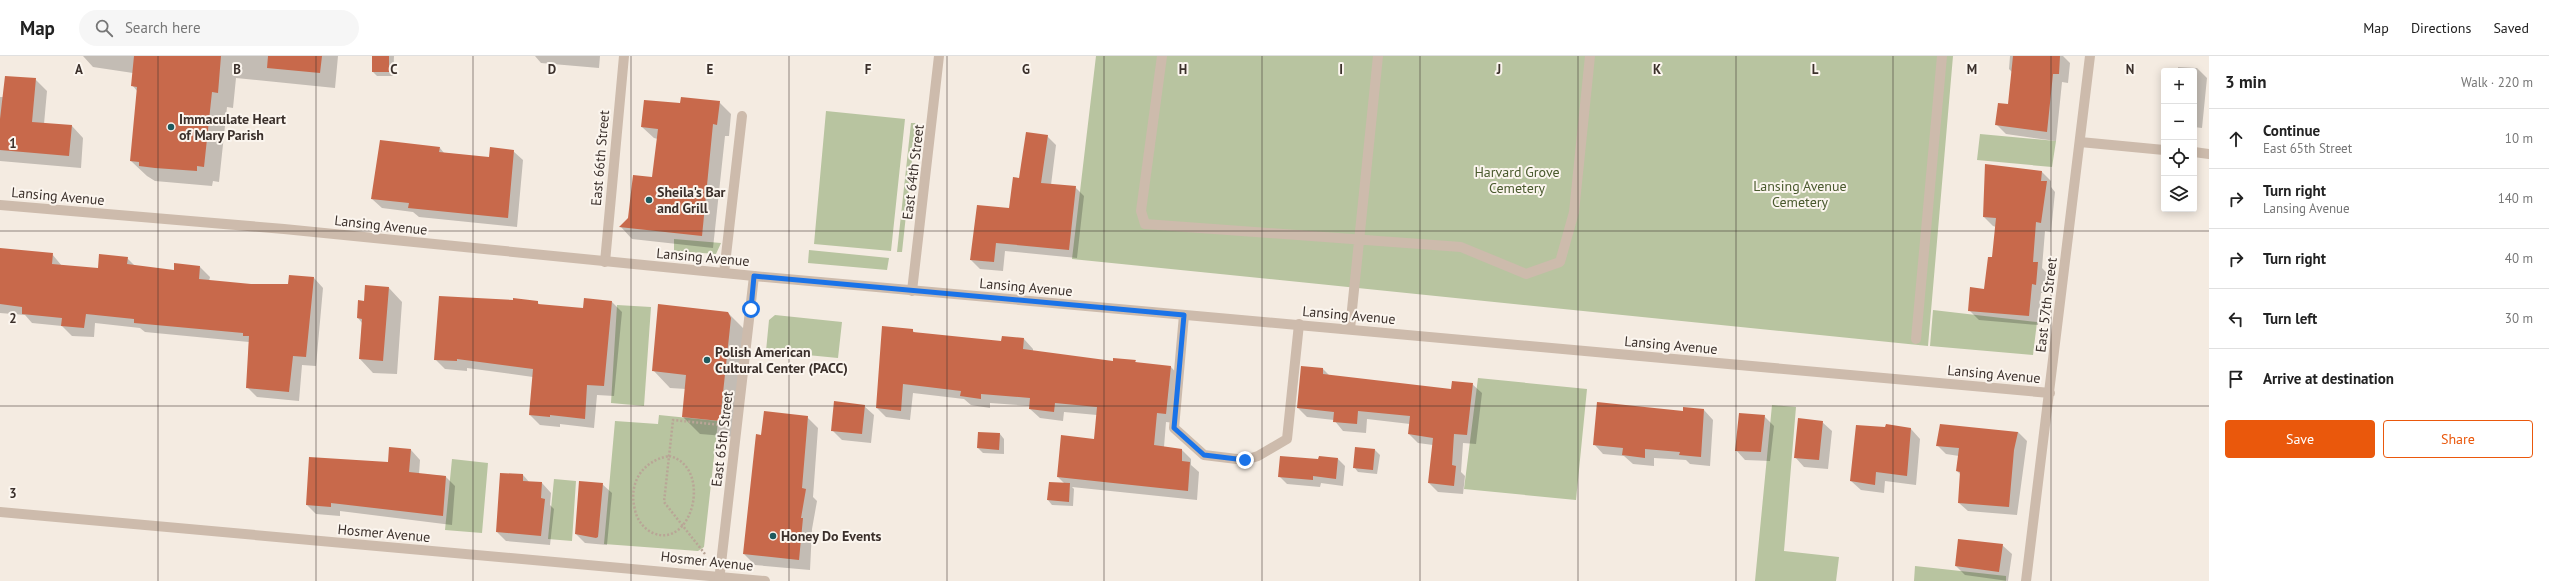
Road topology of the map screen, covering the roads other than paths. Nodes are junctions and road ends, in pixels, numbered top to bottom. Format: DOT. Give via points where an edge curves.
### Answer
graph roads {
  1 [pos="624,56"];
  2 [pos="939,56"];
  3 [pos="1162,56"];
  4 [pos="1378,56"];
  5 [pos="1590,56"];
  6 [pos="1942,56"];
  7 [pos="2090,56"];
  8 [pos="742,116"];
  9 [pos="2080,142"];
  10 [pos="2161,150"];
  11 [pos="2197,152"];
  12 [pos="2209,154"];
  13 [pos="0,205"];
  14 [pos="1359,239"];
  15 [pos="605,262"];
  16 [pos="724,273"];
  17 [pos="754,276"];
  18 [pos="912,291"];
  19 [pos="1184,315"];
  20 [pos="1299,324"];
  21 [pos="1350,329"];
  22 [pos="1916,339"];
  23 [pos="2050,393"];
  24 [pos="0,512"];
  25 [pos="720,578"];
  26 [pos="765,581"];
  27 [pos="2026,581"];
  1 -- 15 [label="street, East 66th Street"];
  2 -- 18 [label="street, East 64th Street"];
  3 -- 14 [label="street" via="1141,212 1145,224"];
  4 -- 14 [label="street"];
  5 -- 14 [label="street" via="1574,212 1560,262 1526,274 1461,247"];
  6 -- 22 [label="street"];
  7 -- 9 [label="street, East 57th Street"];
  8 -- 16 [label="street"];
  9 -- 10 [label="street"];
  9 -- 23 [label="street, East 57th Street"];
  11 -- 12 [label="street"];
  13 -- 15 [label="street, Lansing Avenue" via="284,229"];
  14 -- 21 [label="street"];
  15 -- 16 [label="street, Lansing Avenue"];
  16 -- 17 [label="street, Lansing Avenue"];
  17 -- 18 [label="street, Lansing Avenue"];
  17 -- 25 [label="street, East 65th Street"];
  18 -- 19 [label="street, Lansing Avenue"];
  19 -- 20 [label="street, Lansing Avenue"];
  19 -- 20 [label="street" via="1174,428 1204,455 1245,460 1258,456 1287,439"];
  20 -- 21 [label="street, Lansing Avenue"];
  21 -- 23 [label="street, Lansing Avenue"];
  23 -- 27 [label="street, East 57th Street"];
  24 -- 25 [label="street, Hosmer Avenue"];
  25 -- 26 [label="street, Hosmer Avenue"];
}
